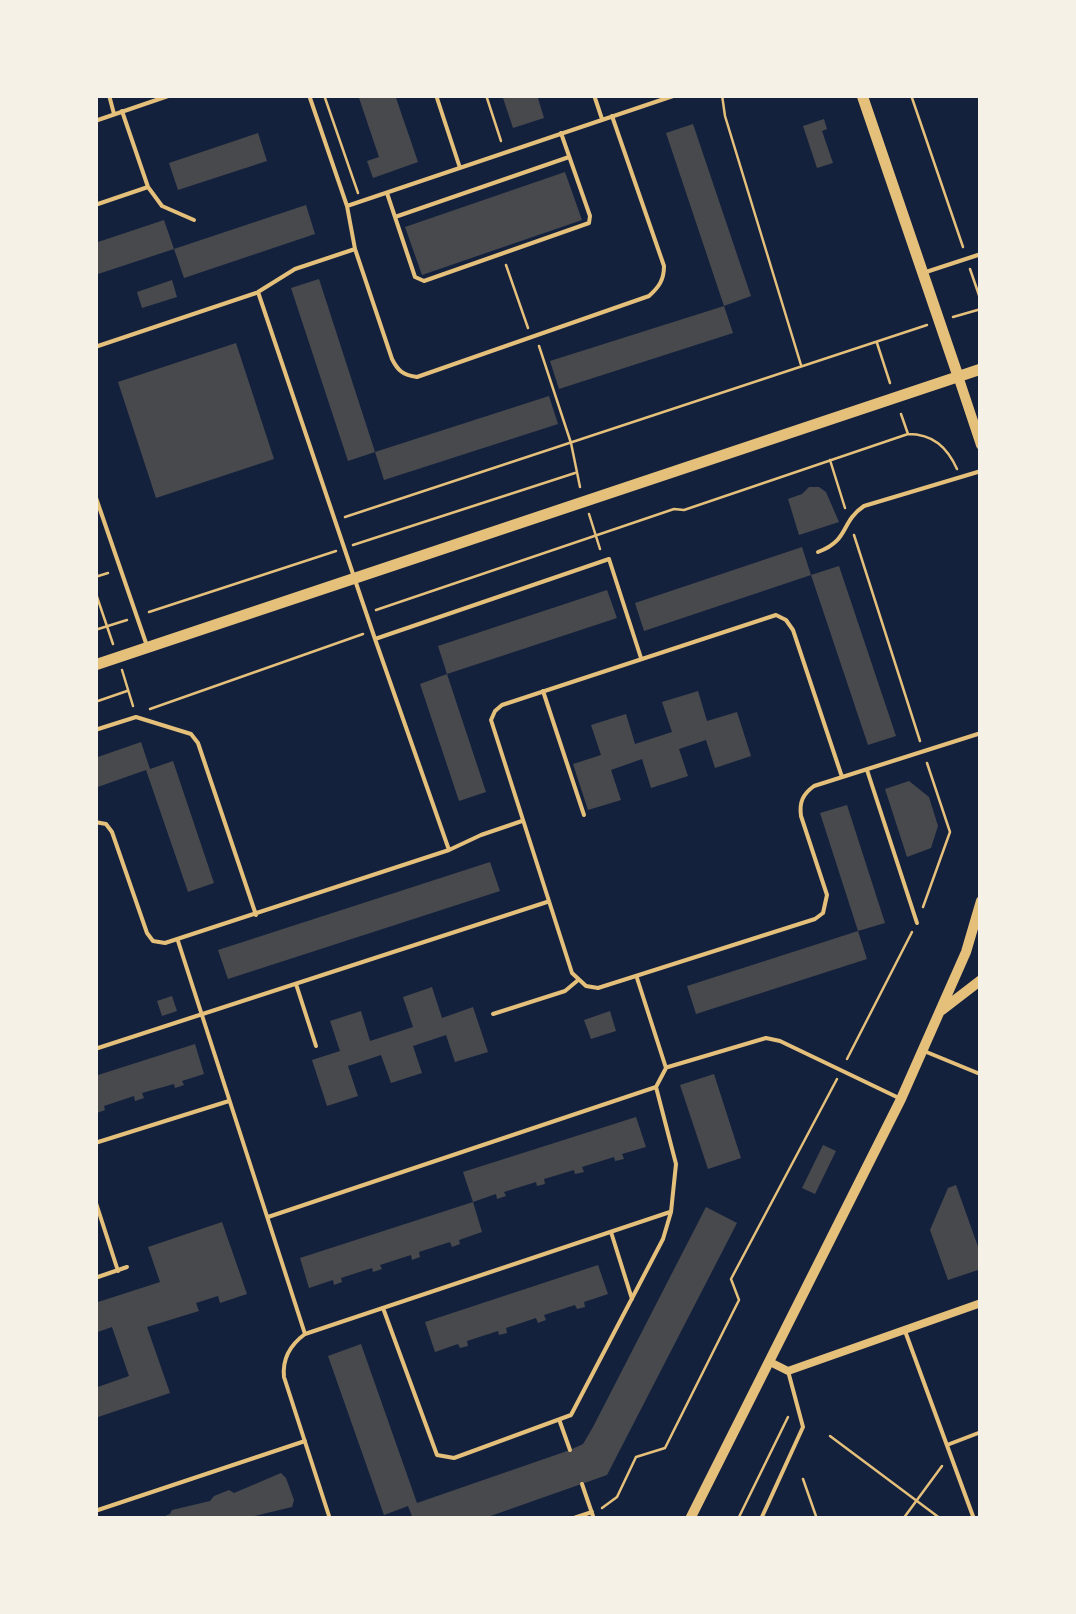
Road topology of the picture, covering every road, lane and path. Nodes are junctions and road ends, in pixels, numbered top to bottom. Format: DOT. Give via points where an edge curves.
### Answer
graph roads {
  1 [pos="109,95"];
  2 [pos="171,95"];
  3 [pos="309,95"];
  4 [pos="324,95"];
  5 [pos="436,95"];
  6 [pos="486,95"];
  7 [pos="594,95"];
  8 [pos="676,95"];
  9 [pos="722,95"];
  10 [pos="862,95"];
  11 [pos="911,95"];
  12 [pos="122,111"];
  13 [pos="114,114"];
  14 [pos="612,116"];
  15 [pos="95,120"];
  16 [pos="602,120"];
  17 [pos="561,134"];
  18 [pos="505,152"];
  19 [pos="570,158"];
  20 [pos="460,168"];
  21 [pos="148,187"];
  22 [pos="387,193"];
  23 [pos="361,202"];
  24 [pos="95,205"];
  25 [pos="347,206"];
  26 [pos="395,217"];
  27 [pos="194,220"];
  28 [pos="354,249"];
  29 [pos="503,254"];
  30 [pos="981,254"];
  31 [pos="967,259"];
  32 [pos="922,274"];
  33 [pos="258,292"];
  34 [pos="981,300"];
  35 [pos="533,336"];
  36 [pos="876,342"];
  37 [pos="95,347"];
  38 [pos="801,366"];
  39 [pos="981,369"];
  40 [pos="958,376"];
  41 [pos="571,443"];
  42 [pos="981,445"];
  43 [pos="830,460"];
  44 [pos="981,470"];
  45 [pos="958,471"];
  46 [pos="95,494"];
  47 [pos="585,501"];
  48 [pos="334,521"];
  49 [pos="850,522"];
  50 [pos="596,537"];
  51 [pos="818,552"];
  52 [pos="604,561"];
  53 [pos="120,568"];
  54 [pos="95,577"];
  55 [pos="354,579"];
  56 [pos="95,591"];
  57 [pos="98,600"];
  58 [pos="369,622"];
  59 [pos="374,639"];
  60 [pos="147,647"];
  61 [pos="642,658"];
  62 [pos="95,665"];
  63 [pos="128,691"];
  64 [pos="543,691"];
  65 [pos="95,702"];
  66 [pos="136,714"];
  67 [pos="95,730"];
  68 [pos="981,732"];
  69 [pos="923,752"];
  70 [pos="867,770"];
  71 [pos="842,777"];
  72 [pos="584,815"];
  73 [pos="522,821"];
  74 [pos="95,822"];
  75 [pos="449,850"];
  76 [pos="548,901"];
  77 [pos="980,910"];
  78 [pos="256,915"];
  79 [pos="916,923"];
  80 [pos="178,941"];
  81 [pos="636,976"];
  82 [pos="981,980"];
  83 [pos="577,982"];
  84 [pos="296,984"];
  85 [pos="941,1010"];
  86 [pos="493,1014"];
  87 [pos="202,1015"];
  88 [pos="316,1046"];
  89 [pos="95,1050"];
  90 [pos="923,1050"];
  91 [pos="666,1068"];
  92 [pos="841,1071"];
  93 [pos="980,1074"];
  94 [pos="656,1087"];
  95 [pos="901,1100"];
  96 [pos="230,1101"];
  97 [pos="95,1143"];
  98 [pos="95,1200"];
  99 [pos="671,1212"];
  100 [pos="268,1217"];
  101 [pos="611,1232"];
  102 [pos="127,1268"];
  103 [pos="118,1270"];
  104 [pos="95,1278"];
  105 [pos="632,1299"];
  106 [pos="981,1303"];
  107 [pos="383,1308"];
  108 [pos="905,1330"];
  109 [pos="305,1334"];
  110 [pos="770,1362"];
  111 [pos="788,1371"];
  112 [pos="790,1415"];
  113 [pos="560,1422"];
  114 [pos="981,1432"];
  115 [pos="830,1436"];
  116 [pos="305,1441"];
  117 [pos="946,1445"];
  118 [pos="570,1450"];
  119 [pos="943,1464"];
  120 [pos="803,1479"];
  121 [pos="582,1484"];
  122 [pos="917,1501"];
  123 [pos="95,1511"];
  124 [pos="593,1516"];
  125 [pos="330,1519"];
  126 [pos="571,1519"];
  127 [pos="690,1519"];
  128 [pos="738,1519"];
  129 [pos="762,1519"];
  130 [pos="817,1519"];
  131 [pos="903,1519"];
  132 [pos="941,1519"];
  133 [pos="974,1519"];
  1 -- 13 [label="lane"];
  2 -- 12 [label="lane"];
  3 -- 25 [label="lane"];
  4 -- 23 [label="path"];
  5 -- 20 [label="lane"];
  6 -- 18 [label="path"];
  7 -- 16 [label="lane"];
  8 -- 14 [label="lane"];
  9 -- 38 [label="path"];
  10 -- 32 [label="main road"];
  11 -- 31 [label="path"];
  12 -- 13 [label="lane"];
  12 -- 21 [label="lane"];
  13 -- 15 [label="lane"];
  14 -- 16 [label="lane"];
  14 -- 35 [label="lane" via="664,276 649,296"];
  16 -- 17 [label="lane"];
  17 -- 18 [label="lane"];
  17 -- 19 [label="lane"];
  18 -- 20 [label="lane"];
  19 -- 26 [label="lane"];
  19 -- 29 [label="lane" via="588,224"];
  20 -- 22 [label="lane"];
  21 -- 24 [label="lane"];
  21 -- 27 [label="lane" via="162,206"];
  22 -- 23 [label="lane"];
  22 -- 26 [label="lane"];
  23 -- 25 [label="lane"];
  25 -- 28 [label="lane"];
  26 -- 29 [label="lane" via="418,280"];
  28 -- 33 [label="lane" via="296,269"];
  28 -- 35 [label="lane" via="392,359 406,376"];
  29 -- 35 [label="path"];
  30 -- 31 [label="lane"];
  31 -- 32 [label="lane"];
  31 -- 34 [label="path"];
  32 -- 40 [label="main road"];
  33 -- 37 [label="lane"];
  33 -- 48 [label="lane"];
  35 -- 41 [label="path"];
  36 -- 38 [label="path"];
  38 -- 41 [label="path"];
  39 -- 40 [label="main road"];
  40 -- 42 [label="street"];
  40 -- 47 [label="main road"];
  41 -- 47 [label="path"];
  41 -- 48 [label="path"];
  43 -- 45 [label="path" via="922,434 946,449"];
  43 -- 49 [label="path"];
  43 -- 50 [label="path"];
  44 -- 49 [label="lane" via="864,506"];
  46 -- 53 [label="lane"];
  47 -- 50 [label="path"];
  47 -- 55 [label="main road"];
  48 -- 55 [label="lane"];
  49 -- 51 [label="lane" via="835,544"];
  49 -- 69 [label="path"];
  50 -- 52 [label="path"];
  50 -- 58 [label="path" via="374,610"];
  52 -- 59 [label="lane"];
  52 -- 61 [label="lane" via="609,560"];
  53 -- 54 [label="path"];
  53 -- 60 [label="lane"];
  55 -- 58 [label="lane"];
  55 -- 60 [label="main road"];
  56 -- 57 [label="path"];
  58 -- 59 [label="lane"];
  58 -- 66 [label="path" via="362,637"];
  59 -- 75 [label="lane"];
  60 -- 62 [label="main road"];
  61 -- 64 [label="lane"];
  61 -- 71 [label="lane" via="765,617 786,620"];
  63 -- 65 [label="path"];
  64 -- 72 [label="lane"];
  64 -- 73 [label="lane" via="502,705 491,720"];
  67 -- 78 [label="lane" via="136,716 191,734"];
  68 -- 69 [label="lane"];
  69 -- 70 [label="lane"];
  69 -- 79 [label="path" via="950,832"];
  70 -- 71 [label="lane"];
  70 -- 79 [label="lane"];
  71 -- 81 [label="lane" via="814,786 800,805 827,895 823,913"];
  73 -- 75 [label="lane"];
  73 -- 76 [label="lane"];
  74 -- 80 [label="lane" via="112,832 147,933 153,941"];
  75 -- 78 [label="lane"];
  76 -- 83 [label="lane"];
  76 -- 84 [label="lane"];
  77 -- 85 [label="street"];
  78 -- 80 [label="lane"];
  79 -- 92 [label="path"];
  80 -- 87 [label="lane"];
  81 -- 83 [label="lane" via="598,988"];
  81 -- 91 [label="lane"];
  82 -- 85 [label="street"];
  83 -- 86 [label="lane"];
  84 -- 87 [label="lane"];
  84 -- 88 [label="lane"];
  85 -- 90 [label="street"];
  87 -- 89 [label="lane"];
  87 -- 96 [label="lane"];
  90 -- 93 [label="lane"];
  90 -- 95 [label="street"];
  91 -- 92 [label="lane" via="766,1038"];
  91 -- 94 [label="lane"];
  92 -- 95 [label="lane"];
  92 -- 124 [label="path" via="731,1279 740,1300 665,1448 636,1458 616,1498"];
  94 -- 99 [label="lane" via="676,1164"];
  94 -- 100 [label="lane"];
  95 -- 110 [label="street"];
  96 -- 97 [label="lane"];
  96 -- 100 [label="lane"];
  98 -- 103 [label="lane"];
  99 -- 101 [label="lane"];
  99 -- 105 [label="lane"];
  100 -- 109 [label="lane"];
  101 -- 105 [label="lane"];
  101 -- 107 [label="lane"];
  102 -- 103 [label="lane"];
  103 -- 104 [label="lane"];
  105 -- 113 [label="lane" via="578,1406"];
  106 -- 108 [label="street"];
  107 -- 109 [label="lane"];
  107 -- 113 [label="lane" via="437,1455 454,1458"];
  108 -- 111 [label="street"];
  108 -- 117 [label="lane"];
  109 -- 116 [label="lane" via="283,1365"];
  110 -- 111 [label="street"];
  110 -- 127 [label="street"];
  111 -- 129 [label="lane" via="803,1427"];
  112 -- 128 [label="path"];
  113 -- 118 [label="lane"];
  114 -- 117 [label="lane"];
  115 -- 122 [label="path"];
  116 -- 123 [label="lane"];
  116 -- 125 [label="lane"];
  117 -- 133 [label="lane"];
  119 -- 122 [label="path"];
  120 -- 130 [label="path"];
  121 -- 124 [label="lane"];
  122 -- 131 [label="path"];
  122 -- 132 [label="path"];
  124 -- 126 [label="lane"];
}
